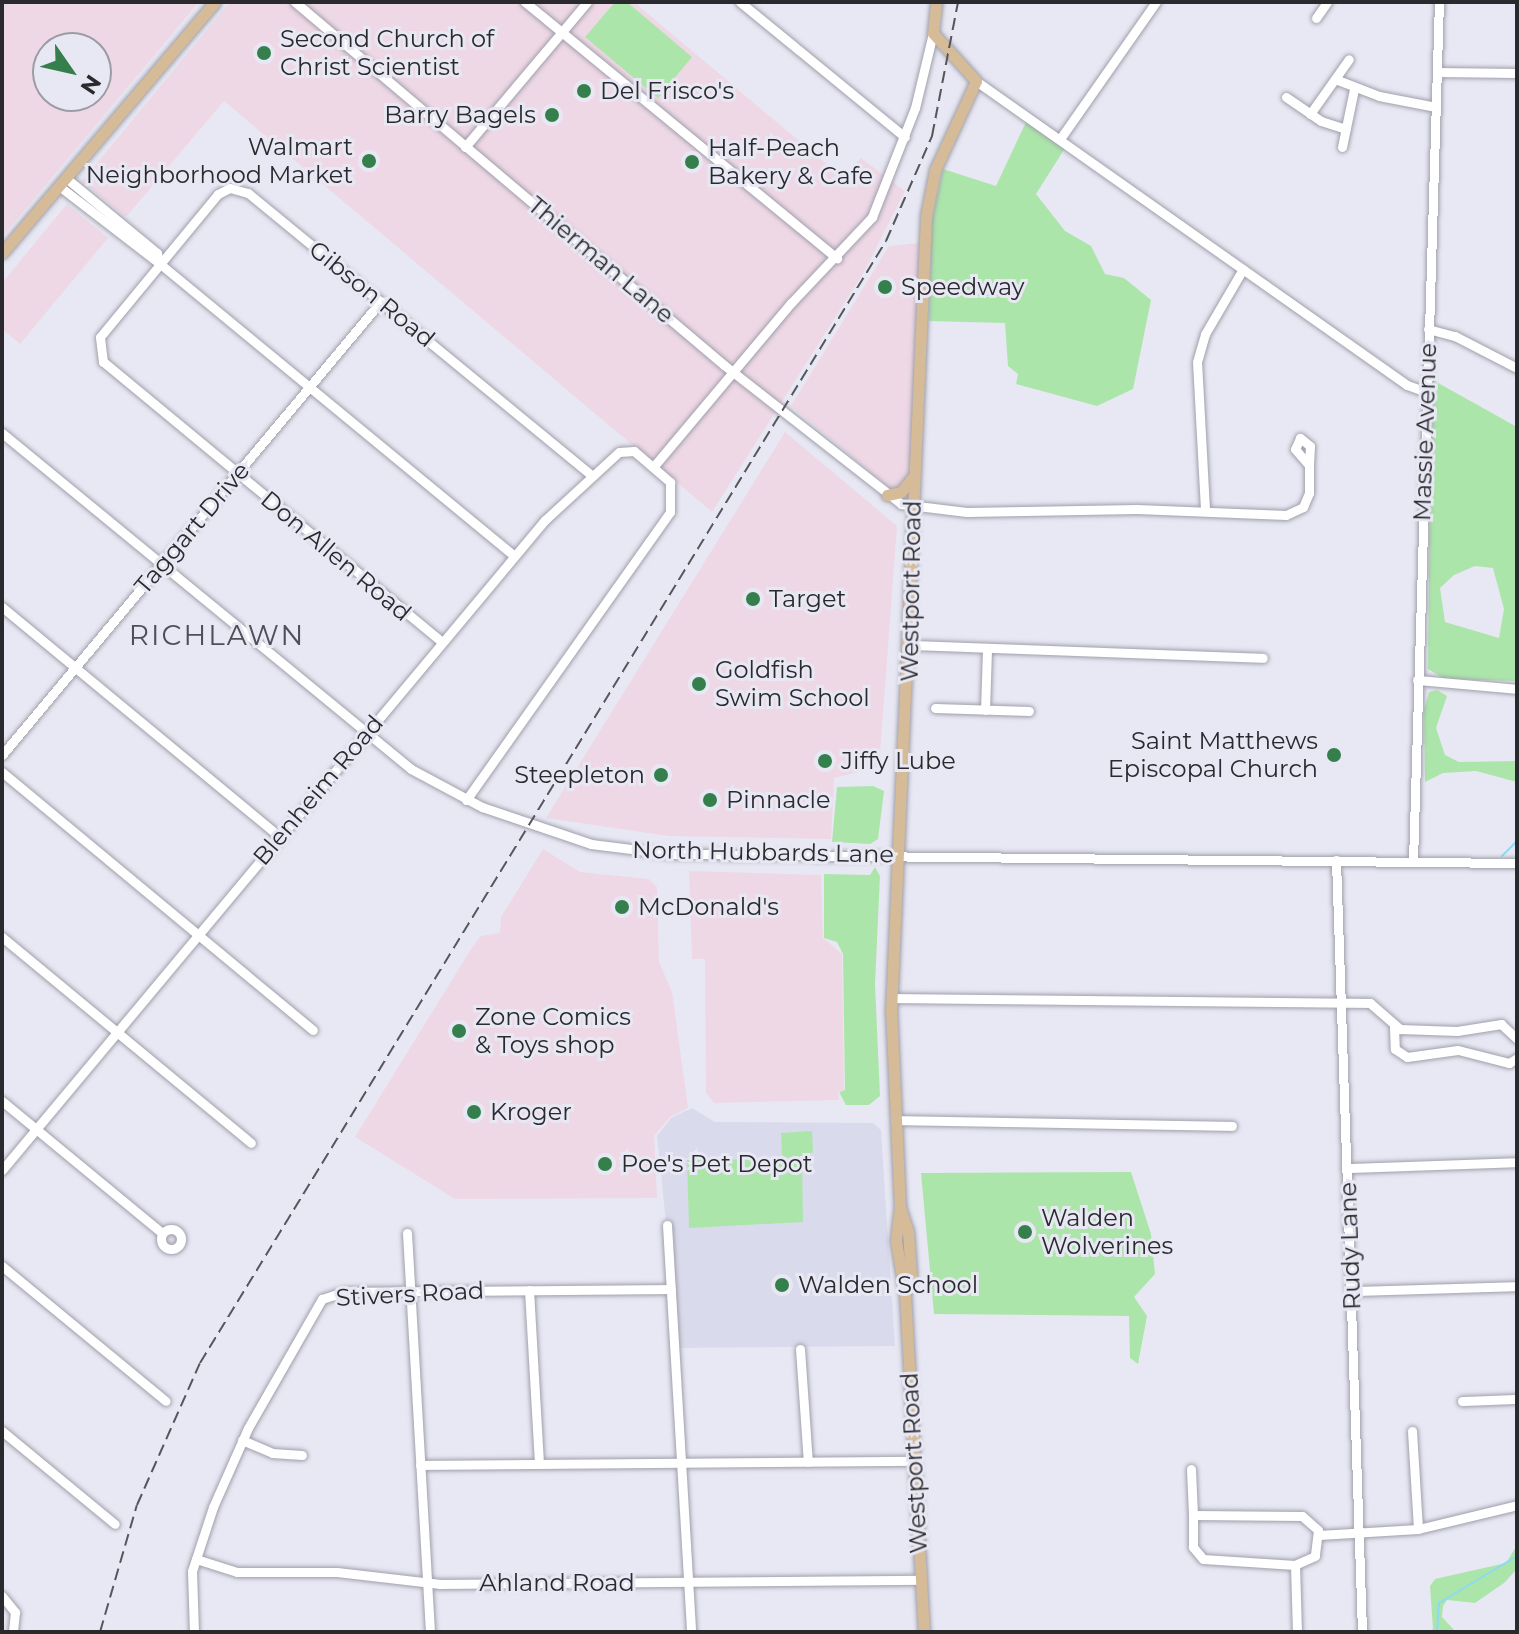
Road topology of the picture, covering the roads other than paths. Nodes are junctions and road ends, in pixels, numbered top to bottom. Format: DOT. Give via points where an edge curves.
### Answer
graph roads {
  1 [pos="215,2"];
  2 [pos="295,2"];
  3 [pos="525,2"];
  4 [pos="587,2"];
  5 [pos="740,2"];
  6 [pos="1156,2"];
  7 [pos="1327,2"];
  8 [pos="1439,2"];
  9 [pos="935,3"];
  10 [pos="1316,18"];
  11 [pos="563,30"];
  12 [pos="933,33"];
  13 [pos="1349,59"];
  14 [pos="1437,72"];
  15 [pos="1517,73"];
  16 [pos="1335,79"];
  17 [pos="976,81"];
  18 [pos="1354,89"];
  19 [pos="1286,97"];
  20 [pos="1436,107"];
  21 [pos="1310,114"];
  22 [pos="1346,129"];
  23 [pos="905,137"];
  24 [pos="1060,139"];
  25 [pos="465,147"];
  26 [pos="1342,147"];
  27 [pos="62,182"];
  28 [pos="2,253"];
  29 [pos="837,258"];
  30 [pos="159,263"];
  31 [pos="1243,269"];
  32 [pos="381,301"];
  33 [pos="1428,329"];
  34 [pos="1517,368"];
  35 [pos="734,372"];
  36 [pos="309,387"];
  37 [pos="1426,392"];
  38 [pos="2,433"];
  39 [pos="1309,465"];
  40 [pos="654,466"];
  41 [pos="238,474"];
  42 [pos="914,474"];
  43 [pos="591,475"];
  44 [pos="887,495"];
  45 [pos="912,508"];
  46 [pos="1205,509"];
  47 [pos="514,556"];
  48 [pos="161,565"];
  49 [pos="2,607"];
  50 [pos="442,642"];
  51 [pos="910,645"];
  52 [pos="987,649"];
  53 [pos="1263,658"];
  54 [pos="75,667"];
  55 [pos="1417,680"];
  56 [pos="1517,689"];
  57 [pos="935,708"];
  58 [pos="985,710"];
  59 [pos="1029,711"];
  60 [pos="365,734"];
  61 [pos="2,755"];
  62 [pos="2,772"];
  63 [pos="466,800"];
  64 [pos="280,837"];
  65 [pos="895,854"];
  66 [pos="1336,860"];
  67 [pos="1413,861"];
  68 [pos="1517,863"];
  69 [pos="198,934"];
  70 [pos="2,937"];
  71 [pos="892,998"];
  72 [pos="1342,1004"];
  73 [pos="1394,1026"];
  74 [pos="313,1030"];
  75 [pos="117,1031"];
  76 [pos="1517,1039"];
  77 [pos="1517,1058"];
  78 [pos="2,1101"];
  79 [pos="895,1120"];
  80 [pos="1232,1126"];
  81 [pos="36,1129"];
  82 [pos="251,1143"];
  83 [pos="1517,1162"];
  84 [pos="1348,1168"];
  85 [pos="2,1170"];
  86 [pos="667,1225"];
  87 [pos="162,1233"];
  88 [pos="407,1233"];
  89 [pos="2,1266"];
  90 [pos="1517,1286"];
  91 [pos="671,1289"];
  92 [pos="529,1290"];
  93 [pos="1352,1291"];
  94 [pos="410,1292"];
  95 [pos="800,1349"];
  96 [pos="1517,1399"];
  97 [pos="166,1401"];
  98 [pos="1462,1401"];
  99 [pos="2,1431"];
  100 [pos="1412,1431"];
  101 [pos="242,1440"];
  102 [pos="302,1455"];
  103 [pos="914,1461"];
  104 [pos="808,1462"];
  105 [pos="539,1464"];
  106 [pos="681,1464"];
  107 [pos="420,1465"];
  108 [pos="1191,1469"];
  109 [pos="1517,1505"];
  110 [pos="1193,1515"];
  111 [pos="115,1524"];
  112 [pos="1418,1529"];
  113 [pos="1359,1532"];
  114 [pos="1319,1535"];
  115 [pos="196,1559"];
  116 [pos="1295,1565"];
  117 [pos="921,1580"];
  118 [pos="687,1582"];
  119 [pos="427,1583"];
  120 [pos="2,1596"];
  121 [pos="13,1632"];
  122 [pos="194,1632"];
  123 [pos="430,1632"];
  124 [pos="691,1632"];
  125 [pos="924,1632"];
  126 [pos="1297,1632"];
  127 [pos="1362,1632"];
  1 -- 27 [label="main road"];
  2 -- 25 [label="street, Thierman Lane"];
  3 -- 11 [label="street"];
  4 -- 11 [label="street"];
  5 -- 23 [label="street"];
  6 -- 24 [label="street"];
  7 -- 10 [label="street"];
  8 -- 14 [label="street, Massie Avenue"];
  9 -- 12 [label="main road"];
  11 -- 25 [label="street"];
  11 -- 29 [label="street"];
  12 -- 17 [label="main road"];
  12 -- 23 [label="street"];
  13 -- 16 [label="street"];
  14 -- 15 [label="street"];
  14 -- 20 [label="street, Massie Avenue"];
  16 -- 18 [label="street"];
  16 -- 21 [label="street"];
  17 -- 24 [label="street"];
  17 -- 42 [label="main road, Westport Road" via="929,191"];
  18 -- 20 [label="street"];
  18 -- 22 [label="street"];
  19 -- 21 [label="street"];
  20 -- 33 [label="street, Massie Avenue"];
  21 -- 22 [label="street"];
  22 -- 26 [label="street"];
  23 -- 29 [label="street" via="872,217"];
  24 -- 31 [label="street"];
  25 -- 35 [label="street, Thierman Lane"];
  27 -- 28 [label="main road"];
  27 -- 30 [label="street" via="157,253"];
  29 -- 35 [label="street"];
  30 -- 32 [label="street, Gibson Road" via="218,194 235,188"];
  30 -- 36 [label="street"];
  30 -- 41 [label="street, Don Allen Road" via="100,337 101,358"];
  31 -- 37 [label="street" via="1407,385"];
  31 -- 46 [label="street" via="1205,334 1197,362"];
  32 -- 36 [label="street, Taggart Drive"];
  32 -- 43 [label="street, Gibson Road"];
  33 -- 34 [label="street" via="1455,336"];
  33 -- 37 [label="street, Massie Avenue"];
  35 -- 40 [label="street"];
  35 -- 44 [label="street, Thierman Lane"];
  36 -- 41 [label="street, Taggart Drive"];
  36 -- 47 [label="street"];
  37 -- 55 [label="street, Massie Avenue"];
  38 -- 48 [label="street, North Hubbards Lane"];
  39 -- 46 [label="street" via="1307,501 1286,515"];
  40 -- 43 [label="street, Blenheim Road" via="625,450"];
  40 -- 63 [label="street" via="673,490 670,512"];
  41 -- 48 [label="street, Taggart Drive"];
  41 -- 50 [label="street, Don Allen Road"];
  42 -- 44 [label="main road" via="901,492"];
  42 -- 45 [label="main road, Westport Road"];
  43 -- 47 [label="street, Blenheim Road"];
  44 -- 45 [label="street, Thierman Lane"];
  45 -- 46 [label="street" via="1105,513"];
  45 -- 51 [label="main road, Westport Road"];
  47 -- 50 [label="street, Blenheim Road"];
  48 -- 54 [label="street, Taggart Drive"];
  48 -- 60 [label="street, North Hubbards Lane"];
  49 -- 54 [label="street"];
  50 -- 60 [label="street, Blenheim Road"];
  51 -- 52 [label="street"];
  51 -- 65 [label="main road, Westport Road"];
  52 -- 53 [label="street"];
  52 -- 58 [label="street"];
  54 -- 61 [label="street, Taggart Drive"];
  54 -- 64 [label="street"];
  55 -- 56 [label="street"];
  55 -- 67 [label="street, Massie Avenue"];
  57 -- 58 [label="street"];
  58 -- 59 [label="street"];
  60 -- 63 [label="street, North Hubbards Lane" via="427,780"];
  60 -- 64 [label="street, Blenheim Road"];
  62 -- 69 [label="street"];
  63 -- 65 [label="street, North Hubbards Lane" via="591,844 628,850"];
  64 -- 69 [label="street, Blenheim Road"];
  65 -- 66 [label="street, North Hubbards Lane"];
  65 -- 71 [label="main road, Westport Road"];
  66 -- 67 [label="street, North Hubbards Lane"];
  66 -- 72 [label="street, Rudy Lane"];
  67 -- 68 [label="street, North Hubbards Lane"];
  69 -- 74 [label="street"];
  69 -- 75 [label="street, Blenheim Road"];
  70 -- 75 [label="street"];
  71 -- 72 [label="street"];
  71 -- 79 [label="main road, Westport Road"];
  72 -- 73 [label="street" via="1370,1003"];
  72 -- 84 [label="street, Rudy Lane"];
  73 -- 76 [label="street" via="1457,1031 1501,1024"];
  73 -- 77 [label="street" via="1395,1049 1407,1057 1469,1050 1509,1063"];
  75 -- 81 [label="street, Blenheim Road"];
  75 -- 82 [label="street"];
  78 -- 81 [label="street"];
  79 -- 80 [label="street"];
  79 -- 103 [label="main road, Westport Road" via="911,1280 905,1294"];
  81 -- 85 [label="street, Blenheim Road"];
  81 -- 87 [label="street"];
  83 -- 84 [label="street"];
  84 -- 93 [label="street, Rudy Lane"];
  86 -- 91 [label="street"];
  88 -- 94 [label="street"];
  89 -- 97 [label="street"];
  90 -- 93 [label="street"];
  91 -- 92 [label="street, Stivers Road"];
  91 -- 106 [label="street"];
  92 -- 94 [label="street, Stivers Road"];
  92 -- 105 [label="street"];
  93 -- 113 [label="street, Rudy Lane"];
  94 -- 101 [label="street, Stivers Road" via="344,1292 322,1299"];
  94 -- 107 [label="street"];
  95 -- 104 [label="street"];
  96 -- 98 [label="street"];
  99 -- 111 [label="street"];
  100 -- 112 [label="street"];
  101 -- 102 [label="street" via="272,1453"];
  101 -- 115 [label="street, Stivers Road"];
  103 -- 104 [label="street"];
  103 -- 117 [label="main road, Westport Road"];
  104 -- 106 [label="street"];
  105 -- 106 [label="street"];
  105 -- 107 [label="street"];
  106 -- 118 [label="street"];
  107 -- 119 [label="street"];
  108 -- 110 [label="street"];
  109 -- 112 [label="street"];
  110 -- 114 [label="street" via="1302,1516"];
  110 -- 116 [label="street" via="1192,1540 1199,1557"];
  112 -- 113 [label="street"];
  113 -- 114 [label="street"];
  113 -- 127 [label="street, Rudy Lane"];
  114 -- 116 [label="street" via="1315,1556"];
  115 -- 119 [label="street, Ahland Road" via="237,1572 337,1572"];
  115 -- 122 [label="street, Stivers Road" via="191,1573"];
  116 -- 126 [label="street"];
  117 -- 118 [label="street, Ahland Road"];
  117 -- 125 [label="main road, Westport Road"];
  118 -- 119 [label="street, Ahland Road"];
  118 -- 124 [label="street"];
  119 -- 123 [label="street"];
  120 -- 121 [label="street" via="15,1609"];
}
